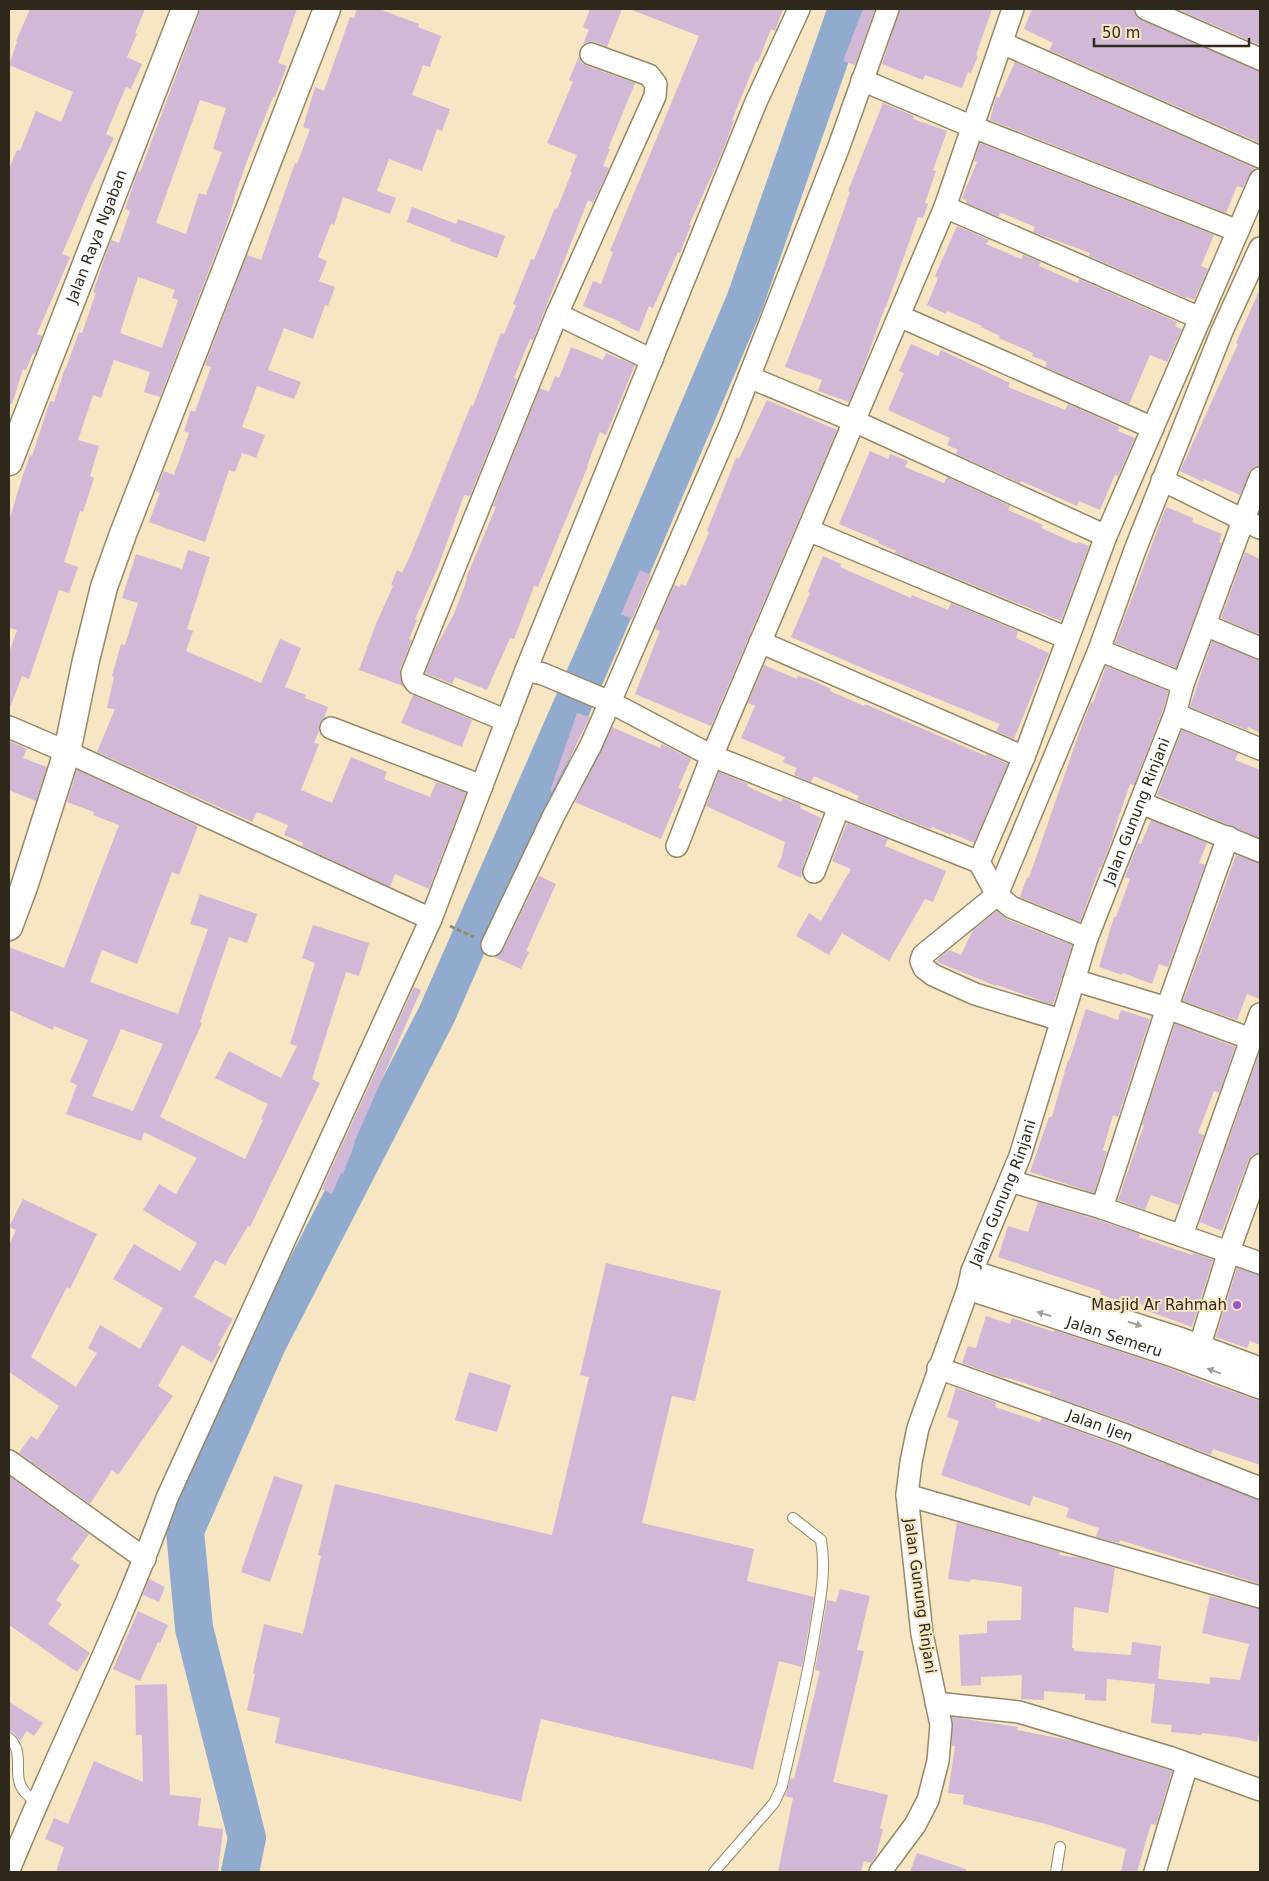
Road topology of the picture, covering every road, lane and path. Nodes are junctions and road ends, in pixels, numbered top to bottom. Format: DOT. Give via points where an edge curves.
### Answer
graph roads {
  1 [pos="185,9"];
  2 [pos="327,9"];
  3 [pos="799,9"];
  4 [pos="888,9"];
  5 [pos="1014,9"];
  6 [pos="1146,9"];
  7 [pos="1002,43"];
  8 [pos="591,54"];
  9 [pos="1260,59"];
  10 [pos="862,80"];
  11 [pos="973,128"];
  12 [pos="1260,156"];
  13 [pos="1260,180"];
  14 [pos="945,207"];
  15 [pos="1234,240"];
  16 [pos="1259,254"];
  17 [pos="557,314"];
  18 [pos="899,316"];
  19 [pos="1200,318"];
  20 [pos="652,360"];
  21 [pos="749,377"];
  22 [pos="854,421"];
  23 [pos="1153,428"];
  24 [pos="9,462"];
  25 [pos="1260,478"];
  26 [pos="1162,480"];
  27 [pos="1252,524"];
  28 [pos="808,530"];
  29 [pos="1106,536"];
  30 [pos="1205,625"];
  31 [pos="1067,638"];
  32 [pos="760,642"];
  33 [pos="1260,648"];
  34 [pos="1099,650"];
  35 [pos="535,672"];
  36 [pos="1184,684"];
  37 [pos="610,702"];
  38 [pos="1175,714"];
  39 [pos="507,721"];
  40 [pos="9,727"];
  41 [pos="331,728"];
  42 [pos="1260,749"];
  43 [pos="67,752"];
  44 [pos="712,756"];
  45 [pos="1024,757"];
  46 [pos="482,786"];
  47 [pos="1141,803"];
  48 [pos="839,807"];
  49 [pos="1228,838"];
  50 [pos="677,846"];
  51 [pos="1260,851"];
  52 [pos="979,862"];
  53 [pos="814,872"];
  54 [pos="997,895"];
  55 [pos="431,919"];
  56 [pos="9,927"];
  57 [pos="452,927"];
  58 [pos="1087,938"];
  59 [pos="484,942"];
  60 [pos="1074,980"];
  61 [pos="1167,1008"];
  62 [pos="1260,1014"];
  63 [pos="1061,1020"];
  64 [pos="1251,1039"];
  65 [pos="1251,1071"];
  66 [pos="1260,1165"];
  67 [pos="1010,1181"];
  68 [pos="1102,1208"];
  69 [pos="1182,1235"];
  70 [pos="1229,1251"];
  71 [pos="1260,1263"];
  72 [pos="970,1280"];
  73 [pos="1200,1345"];
  74 [pos="938,1368"];
  75 [pos="1260,1368"];
  76 [pos="1260,1388"];
  77 [pos="9,1461"];
  78 [pos="1260,1488"];
  79 [pos="907,1495"];
  80 [pos="793,1518"];
  81 [pos="145,1559"];
  82 [pos="1260,1597"];
  83 [pos="936,1703"];
  84 [pos="9,1738"];
  85 [pos="1187,1765"];
  86 [pos="1260,1790"];
  87 [pos="36,1802"];
  88 [pos="1060,1846"];
  89 [pos="9,1870"];
  90 [pos="714,1872"];
  91 [pos="880,1872"];
  92 [pos="1056,1872"];
  93 [pos="1155,1872"];
  1 -- 24 [label="street, Jalan Raya Ngaban"];
  2 -- 43 [label="street" via="120,543 86,660"];
  3 -- 20 [label="street" via="756,102"];
  4 -- 10 [label="street"];
  5 -- 7 [label="street"];
  6 -- 9 [label="street"];
  7 -- 11 [label="street"];
  7 -- 12 [label="street"];
  8 -- 17 [label="street" via="649,75 656,84 655,96"];
  10 -- 11 [label="street"];
  10 -- 21 [label="street"];
  11 -- 14 [label="street"];
  11 -- 15 [label="street"];
  13 -- 15 [label="street"];
  14 -- 18 [label="street"];
  14 -- 19 [label="street"];
  15 -- 16 [label="street"];
  15 -- 19 [label="street"];
  16 -- 26 [label="street" via="1222,331"];
  17 -- 20 [label="street"];
  17 -- 39 [label="street" via="412,673 416,683"];
  18 -- 22 [label="street"];
  18 -- 23 [label="street"];
  19 -- 23 [label="street"];
  20 -- 35 [label="street"];
  21 -- 22 [label="street"];
  21 -- 37 [label="street"];
  22 -- 28 [label="street"];
  22 -- 29 [label="street"];
  23 -- 29 [label="street"];
  25 -- 27 [label="street, Jalan Gunung Rinjani"];
  26 -- 27 [label="street"];
  26 -- 34 [label="street"];
  27 -- 30 [label="street, Jalan Gunung Rinjani"];
  28 -- 31 [label="street"];
  28 -- 32 [label="street"];
  29 -- 31 [label="street"];
  30 -- 33 [label="street"];
  30 -- 36 [label="street, Jalan Gunung Rinjani"];
  31 -- 45 [label="street"];
  32 -- 44 [label="street"];
  32 -- 45 [label="street"];
  34 -- 36 [label="street"];
  34 -- 54 [label="street"];
  35 -- 37 [label="street"];
  35 -- 39 [label="street"];
  36 -- 38 [label="street, Jalan Gunung Rinjani"];
  37 -- 44 [label="street"];
  37 -- 59 [label="street" via="591,745"];
  38 -- 42 [label="street"];
  38 -- 47 [label="street, Jalan Gunung Rinjani"];
  39 -- 46 [label="street"];
  40 -- 43 [label="street"];
  41 -- 46 [label="street"];
  43 -- 55 [label="street"];
  43 -- 56 [label="street"];
  44 -- 48 [label="street"];
  44 -- 50 [label="street"];
  45 -- 52 [label="street"];
  46 -- 55 [label="street"];
  47 -- 49 [label="street"];
  47 -- 58 [label="street, Jalan Gunung Rinjani"];
  48 -- 52 [label="street"];
  48 -- 53 [label="street"];
  49 -- 51 [label="street"];
  49 -- 61 [label="street"];
  52 -- 54 [label="street"];
  54 -- 58 [label="street" via="1011,907"];
  54 -- 63 [label="street" via="923,955 924,968 932,975 975,994"];
  55 -- 81 [label="street" via="167,1498"];
  57 -- 59 [label="path"];
  58 -- 60 [label="street, Jalan Gunung Rinjani"];
  60 -- 61 [label="street"];
  60 -- 63 [label="street, Jalan Gunung Rinjani"];
  61 -- 64 [label="street"];
  61 -- 68 [label="street"];
  62 -- 64 [label="street"];
  63 -- 67 [label="street, Jalan Gunung Rinjani"];
  64 -- 65 [label="street"];
  65 -- 69 [label="street"];
  66 -- 70 [label="street"];
  67 -- 68 [label="street"];
  67 -- 72 [label="street, Jalan Gunung Rinjani"];
  68 -- 69 [label="street"];
  69 -- 70 [label="street"];
  70 -- 71 [label="street"];
  70 -- 73 [label="street"];
  72 -- 73 [label="street, Jalan Semeru, one-way"];
  72 -- 74 [label="street, Jalan Gunung Rinjani"];
  76 -- 72 [label="street, Jalan Semeru, one-way"];
  73 -- 75 [label="street, Jalan Semeru"];
  74 -- 78 [label="street, Jalan Ijen" via="1123,1434"];
  74 -- 79 [label="street, Jalan Gunung Rinjani" via="918,1428"];
  77 -- 81 [label="street"];
  79 -- 82 [label="street"];
  79 -- 83 [label="street, Jalan Gunung Rinjani" via="922,1634"];
  80 -- 90 [label="lane" via="821,1540 824,1557 823,1584 810,1661 782,1786 774,1803"];
  81 -- 87 [label="street"];
  83 -- 85 [label="street" via="1019,1712"];
  83 -- 91 [label="street, Jalan Gunung Rinjani" via="941,1725 938,1760 928,1800 915,1825"];
  84 -- 87 [label="lane" via="18,1752 23,1791"];
  85 -- 86 [label="street"];
  85 -- 93 [label="street"];
  87 -- 89 [label="street"];
  88 -- 92 [label="lane"];
}
